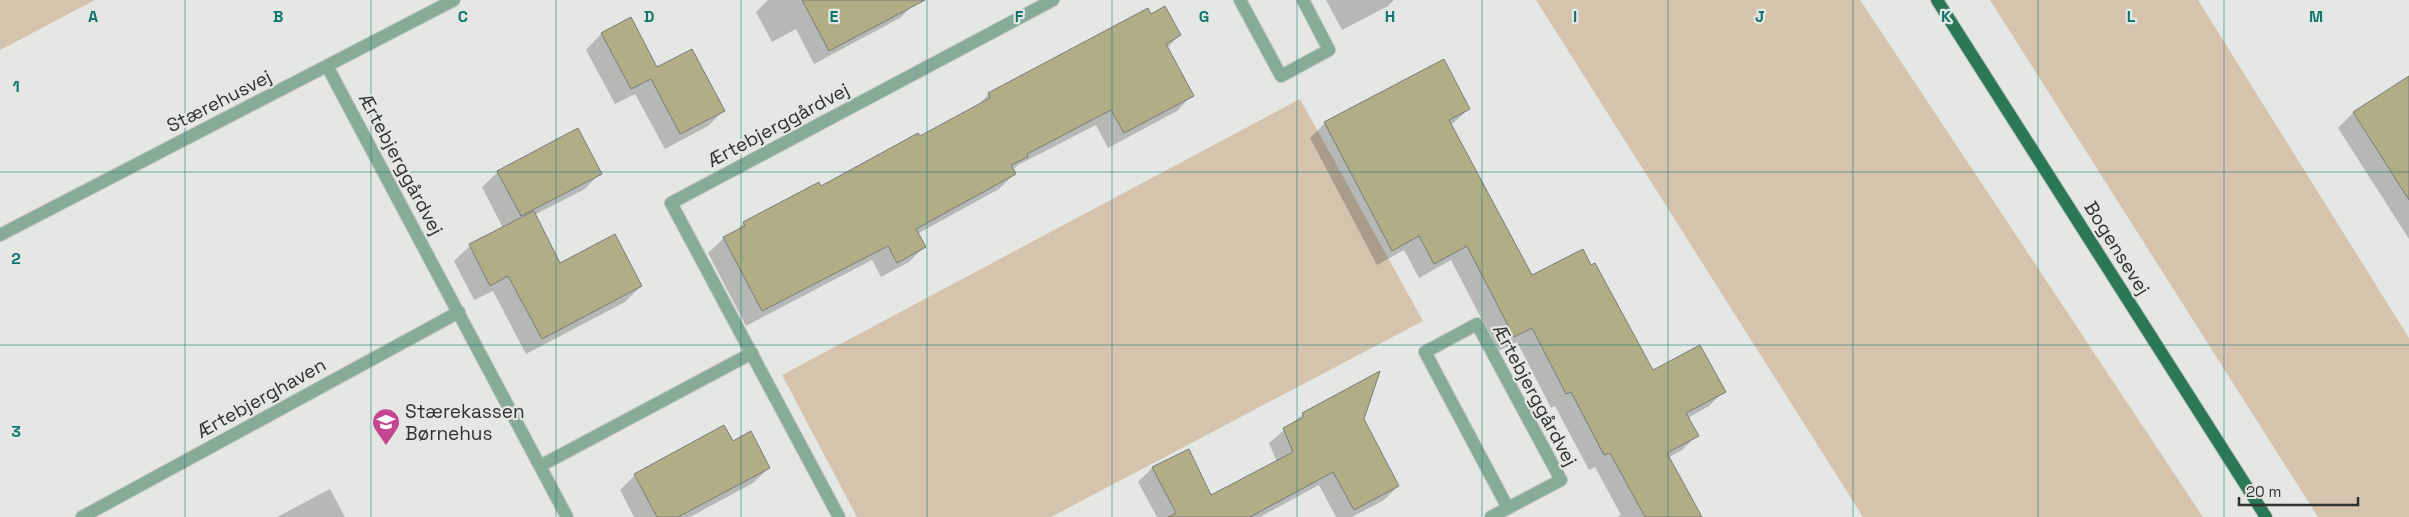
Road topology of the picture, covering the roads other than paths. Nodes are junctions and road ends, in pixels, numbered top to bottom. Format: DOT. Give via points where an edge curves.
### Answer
graph roads {
  1 [pos="454,0"];
  2 [pos="1053,0"];
  3 [pos="1240,0"];
  4 [pos="1303,0"];
  5 [pos="1937,0"];
  6 [pos="327,66"];
  7 [pos="0,234"];
  8 [pos="459,312"];
  9 [pos="752,353"];
  10 [pos="540,466"];
  11 [pos="1508,508"];
  12 [pos="82,517"];
  13 [pos="567,517"];
  14 [pos="839,517"];
  15 [pos="1491,517"];
  16 [pos="2266,517"];
  1 -- 6 [label="street, Stærehusvej"];
  2 -- 9 [label="street, Ærtebjerggårdvej" via="671,203"];
  3 -- 4 [label="street" via="1281,76 1329,50"];
  5 -- 16 [label="main road, Bogensevej"];
  6 -- 7 [label="street, Stærehusvej"];
  6 -- 8 [label="street, Ærtebjerggårdvej"];
  8 -- 10 [label="street, Ærtebjerggårdvej"];
  8 -- 12 [label="street, Ærtebjerghaven"];
  9 -- 10 [label="street"];
  9 -- 14 [label="street, Ærtebjerggårdvej"];
  10 -- 13 [label="street, Ærtebjerggårdvej"];
  11 -- 11 [label="street, Ærtebjerggårdvej" via="1561,480 1477,324 1425,352"];
  11 -- 15 [label="street, Ærtebjerggårdvej"];
}
